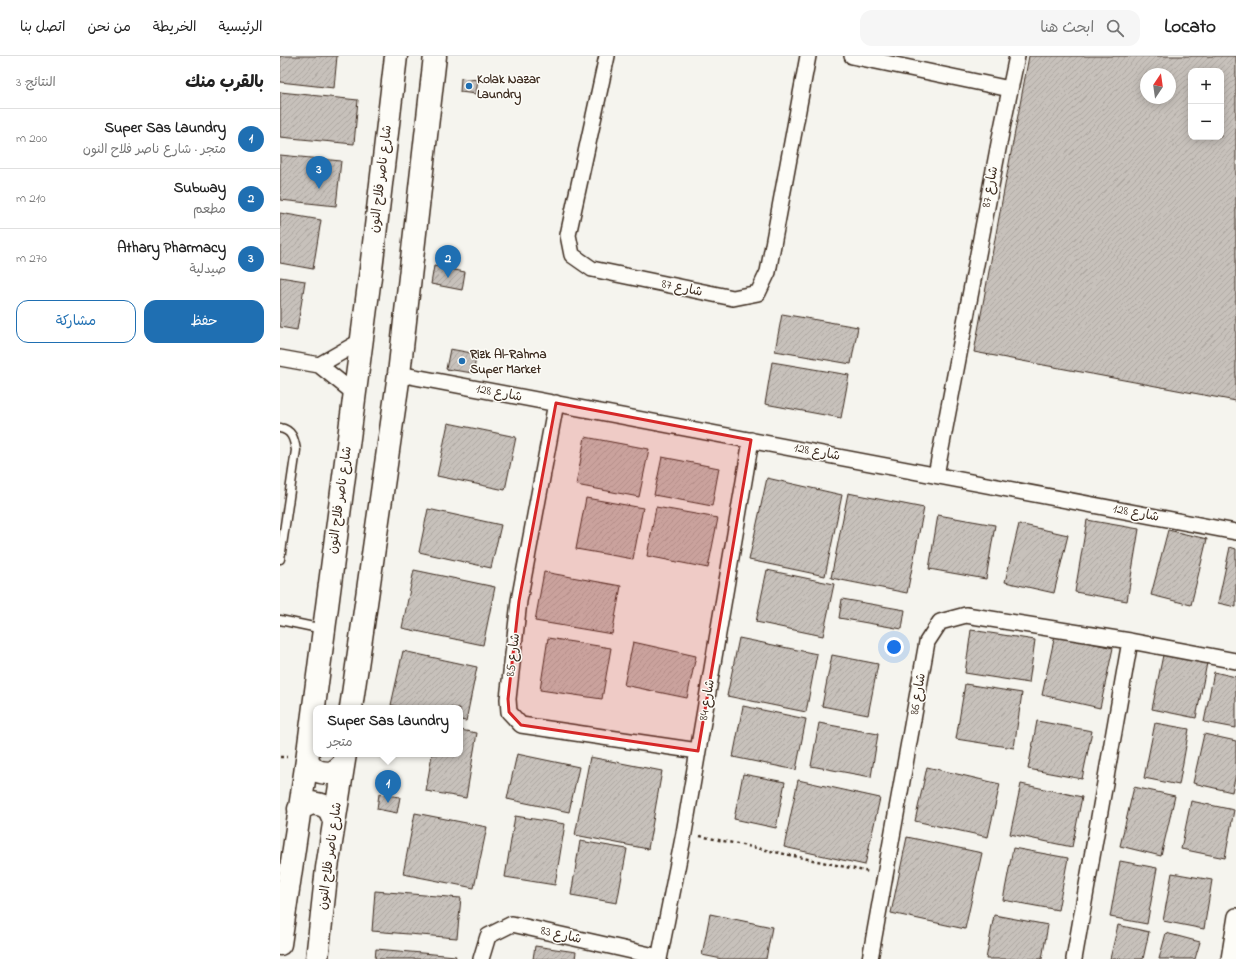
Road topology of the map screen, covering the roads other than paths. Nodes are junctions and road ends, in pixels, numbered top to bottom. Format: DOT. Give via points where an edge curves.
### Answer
graph roads {
  1 [pos="396,56"];
  2 [pos="435,56"];
  3 [pos="607,56"];
  4 [pos="808,56"];
  5 [pos="852,56"];
  6 [pos="1017,56"];
  7 [pos="1010,89"];
  8 [pos="361,341"];
  9 [pos="280,358"];
  10 [pos="319,365"];
  11 [pos="399,374"];
  12 [pos="354,393"];
  13 [pos="556,403"];
  14 [pos="280,428"];
  15 [pos="751,440"];
  16 [pos="936,475"];
  17 [pos="1236,532"];
  18 [pos="280,559"];
  19 [pos="280,620"];
  20 [pos="323,629"];
  21 [pos="1130,642"];
  22 [pos="1236,661"];
  23 [pos="314,705"];
  24 [pos="351,705"];
  25 [pos="313,711"];
  26 [pos="698,751"];
  27 [pos="344,759"];
  28 [pos="307,760"];
  29 [pos="299,809"];
  30 [pos="334,820"];
  31 [pos="1236,916"];
  32 [pos="280,944"];
  33 [pos="659,958"];
  34 [pos="317,959"];
  35 [pos="481,959"];
  36 [pos="870,959"];
  37 [pos="1074,959"];
  38 [pos="1229,959"];
  1 -- 8 [label="street, شارع ناصر فلاح النون"];
  2 -- 11 [label="street"];
  3 -- 4 [label="street, شارع 87" via="568,235 572,255 592,269 733,298 758,293 768,272"];
  5 -- 7 [label="street"];
  6 -- 7 [label="street, شارع 87"];
  7 -- 16 [label="street, شارع 87"];
  8 -- 10 [label="street"];
  8 -- 12 [label="street, شارع ناصر فلاح النون"];
  9 -- 10 [label="street"];
  10 -- 12 [label="street"];
  11 -- 13 [label="street, شارع 128"];
  11 -- 24 [label="street"];
  12 -- 20 [label="street, شارع ناصر فلاح النون"];
  13 -- 15 [label="street, شارع 128"];
  13 -- 26 [label="street, شارع 85" via="519,601 508,699 509,712 521,725"];
  14 -- 18 [label="lane" via="286,429 294,438 296,450"];
  15 -- 16 [label="street, شارع 128"];
  15 -- 26 [label="street, شارع 84"];
  16 -- 17 [label="street, شارع 128"];
  19 -- 20 [label="lane"];
  20 -- 23 [label="street, شارع ناصر فلاح النون"];
  21 -- 22 [label="street, شارع 86"];
  21 -- 36 [label="street, شارع 86" via="966,615 940,622 928,642"];
  21 -- 37 [label="street"];
  25 -- 28 [label="street, شارع ناصر فلاح النون"];
  26 -- 33 [label="street, شارع 84"];
  27 -- 28 [label="street" via="332,773 322,773 312,768"];
  27 -- 30 [label="street, شارع ناصر فلاح النون"];
  28 -- 29 [label="street, شارع ناصر فلاح النون"];
  29 -- 30 [label="street" via="312,803 322,805 329,809"];
  29 -- 32 [label="street, شارع ناصر فلاح النون"];
  30 -- 34 [label="street, شارع ناصر فلاح النون"];
  31 -- 38 [label="street"];
  33 -- 35 [label="street, شارع 83" via="512,924 488,936"];
}
